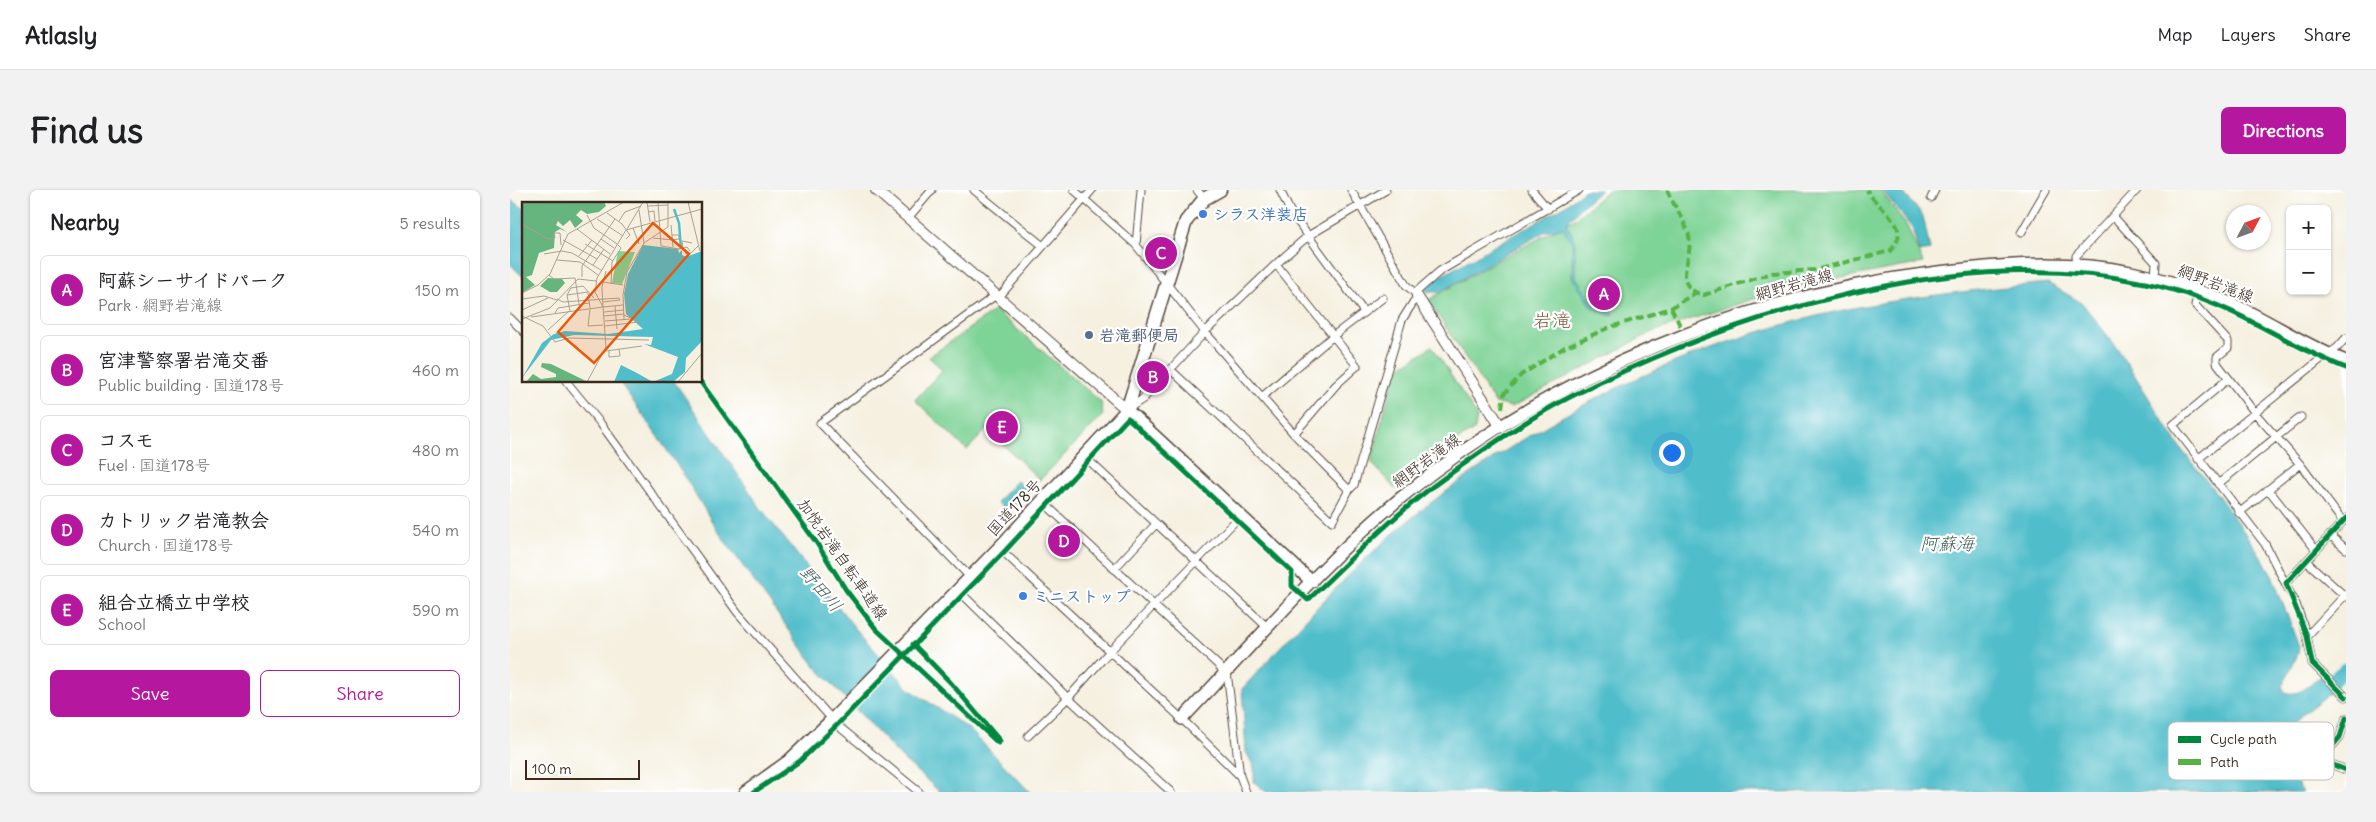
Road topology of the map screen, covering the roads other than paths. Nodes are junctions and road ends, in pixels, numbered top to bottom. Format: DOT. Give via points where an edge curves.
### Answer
graph roads {
  1 [pos="876,190"];
  2 [pos="932,190"];
  3 [pos="974,190"];
  4 [pos="1074,190"];
  5 [pos="1092,190"];
  6 [pos="1141,190"];
  7 [pos="1220,190"];
  8 [pos="1280,190"];
  9 [pos="1351,190"];
  10 [pos="1386,190"];
  11 [pos="1532,190"];
  12 [pos="1579,190"];
  13 [pos="1934,190"];
  14 [pos="2046,190"];
  15 [pos="2137,190"];
  16 [pos="1201,195"];
  17 [pos="1931,198"];
  18 [pos="1084,199"];
  19 [pos="1360,204"];
  20 [pos="1548,209"];
  21 [pos="2113,216"];
  22 [pos="908,218"];
  23 [pos="2021,233"];
  24 [pos="1308,236"];
  25 [pos="1136,245"];
  26 [pos="1043,246"];
  27 [pos="1276,264"];
  28 [pos="2077,266"];
  29 [pos="2155,278"];
  30 [pos="1165,283"];
  31 [pos="2199,290"];
  32 [pos="997,296"];
  33 [pos="1417,296"];
  34 [pos="1384,298"];
  35 [pos="1364,312"];
  36 [pos="510,318"];
  37 [pos="522,330"];
  38 [pos="1205,332"];
  39 [pos="1333,336"];
  40 [pos="2346,338"];
  41 [pos="2327,354"];
  42 [pos="2346,361"];
  43 [pos="1170,369"];
  44 [pos="2228,379"];
  45 [pos="567,382"];
  46 [pos="1262,397"];
  47 [pos="1127,410"];
  48 [pos="2255,413"];
  49 [pos="2301,417"];
  50 [pos="1501,427"];
  51 [pos="1294,434"];
  52 [pos="2275,437"];
  53 [pos="1084,456"];
  54 [pos="2198,459"];
  55 [pos="2300,464"];
  56 [pos="2218,484"];
  57 [pos="2268,489"];
  58 [pos="1349,490"];
  59 [pos="1042,502"];
  60 [pos="2239,513"];
  61 [pos="1240,516"];
  62 [pos="2344,520"];
  63 [pos="1156,524"];
  64 [pos="2330,535"];
  65 [pos="999,548"];
  66 [pos="2346,549"];
  67 [pos="2316,550"];
  68 [pos="2306,561"];
  69 [pos="1196,562"];
  70 [pos="1114,570"];
  71 [pos="970,577"];
  72 [pos="1312,582"];
  73 [pos="2286,583"];
  74 [pos="958,590"];
  75 [pos="2346,595"];
  76 [pos="1154,606"];
  77 [pos="1268,628"];
  78 [pos="2307,636"];
  79 [pos="1109,652"];
  80 [pos="1226,673"];
  81 [pos="2343,693"];
  82 [pos="1068,698"];
  83 [pos="2346,718"];
  84 [pos="833,719"];
  85 [pos="1182,719"];
  86 [pos="1028,736"];
  87 [pos="2334,744"];
  88 [pos="2334,765"];
  89 [pos="2346,770"];
  90 [pos="1240,776"];
  91 [pos="746,792"];
  92 [pos="919,792"];
  93 [pos="1171,792"];
  94 [pos="1246,792"];
  1 -- 22 [label="street"];
  2 -- 22 [label="street"];
  3 -- 26 [label="street"];
  4 -- 18 [label="street"];
  5 -- 18 [label="street"];
  6 -- 25 [label="street"];
  7 -- 16 [label="highway, 国道178号"];
  8 -- 24 [label="street"];
  9 -- 19 [label="street"];
  10 -- 19 [label="street"];
  11 -- 20 [label="street"];
  12 -- 20 [label="street"];
  13 -- 17 [label="street"];
  14 -- 23 [label="street"];
  15 -- 21 [label="street"];
  16 -- 30 [label="highway, 国道178号" via="1186,221"];
  18 -- 25 [label="street"];
  18 -- 26 [label="street"];
  19 -- 24 [label="street"];
  19 -- 33 [label="street" via="1406,285"];
  20 -- 33 [label="street" via="1440,271"];
  21 -- 28 [label="street" via="2076,256"];
  21 -- 29 [label="street" via="2156,263"];
  22 -- 32 [label="street"];
  24 -- 27 [label="street"];
  24 -- 35 [label="street"];
  25 -- 30 [label="street"];
  26 -- 32 [label="street"];
  27 -- 38 [label="street"];
  27 -- 39 [label="street"];
  28 -- 29 [label="main road, 網野岩滝線"];
  28 -- 50 [label="main road, 網野岩滝線" via="1992,266 1883,280 1755,311 1655,346 1574,384"];
  29 -- 31 [label="main road, 網野岩滝線"];
  30 -- 38 [label="street"];
  30 -- 47 [label="highway, 国道178号"];
  31 -- 41 [label="main road, 網野岩滝線"];
  31 -- 44 [label="street" via="2196,306 2228,341 2228,348 2217,357 2217,364"];
  32 -- 47 [label="street"];
  32 -- 71 [label="street" via="820,423"];
  33 -- 50 [label="street"];
  33 -- 58 [label="street" via="1402,320 1354,485"];
  34 -- 35 [label="street"];
  35 -- 39 [label="street"];
  36 -- 37 [label="street"];
  38 -- 43 [label="street"];
  38 -- 46 [label="street"];
  39 -- 46 [label="street"];
  39 -- 51 [label="street" via="1357,366"];
  40 -- 41 [label="street"];
  41 -- 42 [label="main road, 網野岩滝線"];
  41 -- 48 [label="street"];
  43 -- 47 [label="street"];
  43 -- 58 [label="street" via="1332,521"];
  44 -- 48 [label="street"];
  44 -- 54 [label="street" via="2173,425"];
  45 -- 84 [label="street" via="738,613"];
  46 -- 51 [label="street"];
  47 -- 53 [label="highway, 国道178号"];
  47 -- 61 [label="main road"];
  48 -- 52 [label="street"];
  48 -- 54 [label="street"];
  49 -- 52 [label="street"];
  50 -- 72 [label="main road, 網野岩滝線" via="1402,497"];
  51 -- 58 [label="street"];
  52 -- 55 [label="street"];
  52 -- 56 [label="street"];
  53 -- 59 [label="highway, 国道178号"];
  53 -- 63 [label="street"];
  54 -- 56 [label="street"];
  55 -- 57 [label="street"];
  55 -- 62 [label="street"];
  56 -- 60 [label="street"];
  57 -- 60 [label="street"];
  57 -- 67 [label="street"];
  59 -- 65 [label="highway, 国道178号"];
  59 -- 70 [label="street"];
  60 -- 73 [label="street" via="2265,544"];
  61 -- 69 [label="street"];
  61 -- 72 [label="main road"];
  62 -- 64 [label="street"];
  63 -- 69 [label="street"];
  63 -- 70 [label="street"];
  64 -- 66 [label="street"];
  64 -- 67 [label="street"];
  65 -- 71 [label="highway, 国道178号"];
  65 -- 79 [label="street"];
  67 -- 68 [label="street"];
  68 -- 73 [label="street"];
  68 -- 75 [label="street"];
  69 -- 76 [label="street"];
  69 -- 77 [label="street"];
  70 -- 76 [label="street"];
  71 -- 74 [label="highway, 国道178号"];
  72 -- 77 [label="main road, 網野岩滝線"];
  73 -- 78 [label="street"];
  74 -- 82 [label="street"];
  74 -- 84 [label="highway, 国道178号"];
  75 -- 78 [label="street"];
  76 -- 79 [label="street"];
  76 -- 80 [label="street"];
  77 -- 80 [label="main road, 網野岩滝線"];
  78 -- 81 [label="street" via="2312,664"];
  79 -- 82 [label="street"];
  79 -- 85 [label="street"];
  80 -- 85 [label="main road, 網野岩滝線"];
  80 -- 90 [label="street"];
  82 -- 86 [label="street"];
  82 -- 93 [label="street"];
  83 -- 87 [label="street" via="2340,737"];
  84 -- 91 [label="highway, 国道178号" via="789,761"];
  84 -- 92 [label="street"];
  85 -- 90 [label="street"];
  88 -- 89 [label="street"];
  90 -- 94 [label="street"];
}
